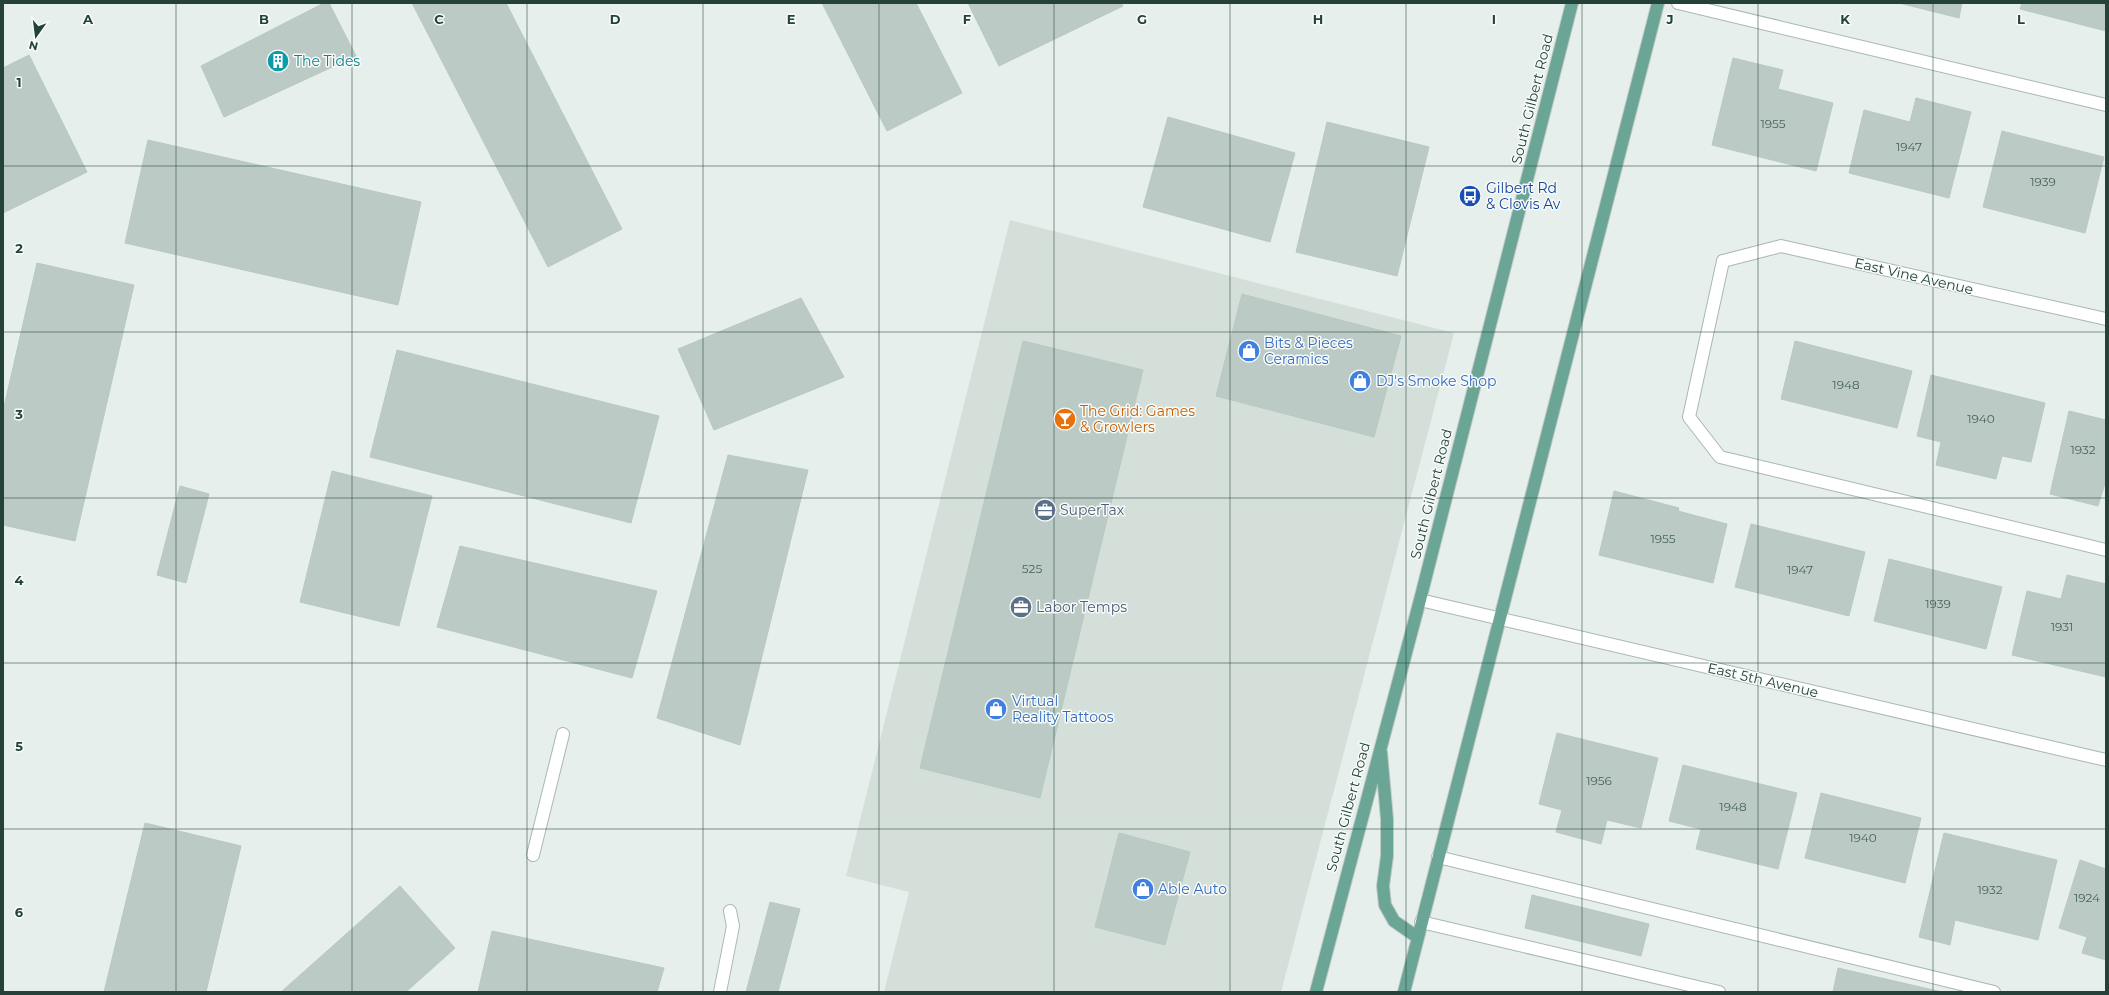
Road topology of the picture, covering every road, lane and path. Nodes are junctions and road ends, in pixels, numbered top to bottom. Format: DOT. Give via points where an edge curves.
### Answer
graph roads {
  1 [pos="1572,3"];
  2 [pos="1658,3"];
  3 [pos="1678,3"];
  4 [pos="2106,105"];
  5 [pos="2106,319"];
  6 [pos="2106,550"];
  7 [pos="1420,600"];
  8 [pos="1500,617"];
  9 [pos="563,734"];
  10 [pos="1380,745"];
  11 [pos="2106,760"];
  12 [pos="533,855"];
  13 [pos="1438,857"];
  14 [pos="730,911"];
  15 [pos="1421,922"];
  16 [pos="1417,936"];
  17 [pos="720,992"];
  18 [pos="1316,992"];
  19 [pos="1404,992"];
  20 [pos="1719,992"];
  21 [pos="1994,992"];
  1 -- 7 [label="main road, South Gilbert Road"];
  2 -- 8 [label="main road"];
  3 -- 4 [label="street"];
  5 -- 6 [label="street, East Vine Avenue" via="1781,246 1723,261 1689,417 1720,457"];
  7 -- 8 [label="street, East 5th Avenue"];
  7 -- 10 [label="main road, South Gilbert Road"];
  8 -- 11 [label="street, East 5th Avenue"];
  8 -- 13 [label="main road"];
  9 -- 12 [label="street"];
  10 -- 16 [label="main road" via="1387,819 1387,856 1383,886 1385,905 1394,921"];
  10 -- 18 [label="main road, South Gilbert Road"];
  13 -- 15 [label="main road"];
  13 -- 21 [label="street"];
  14 -- 17 [label="street" via="734,926"];
  15 -- 16 [label="main road"];
  15 -- 20 [label="street"];
  16 -- 19 [label="main road"];
}
